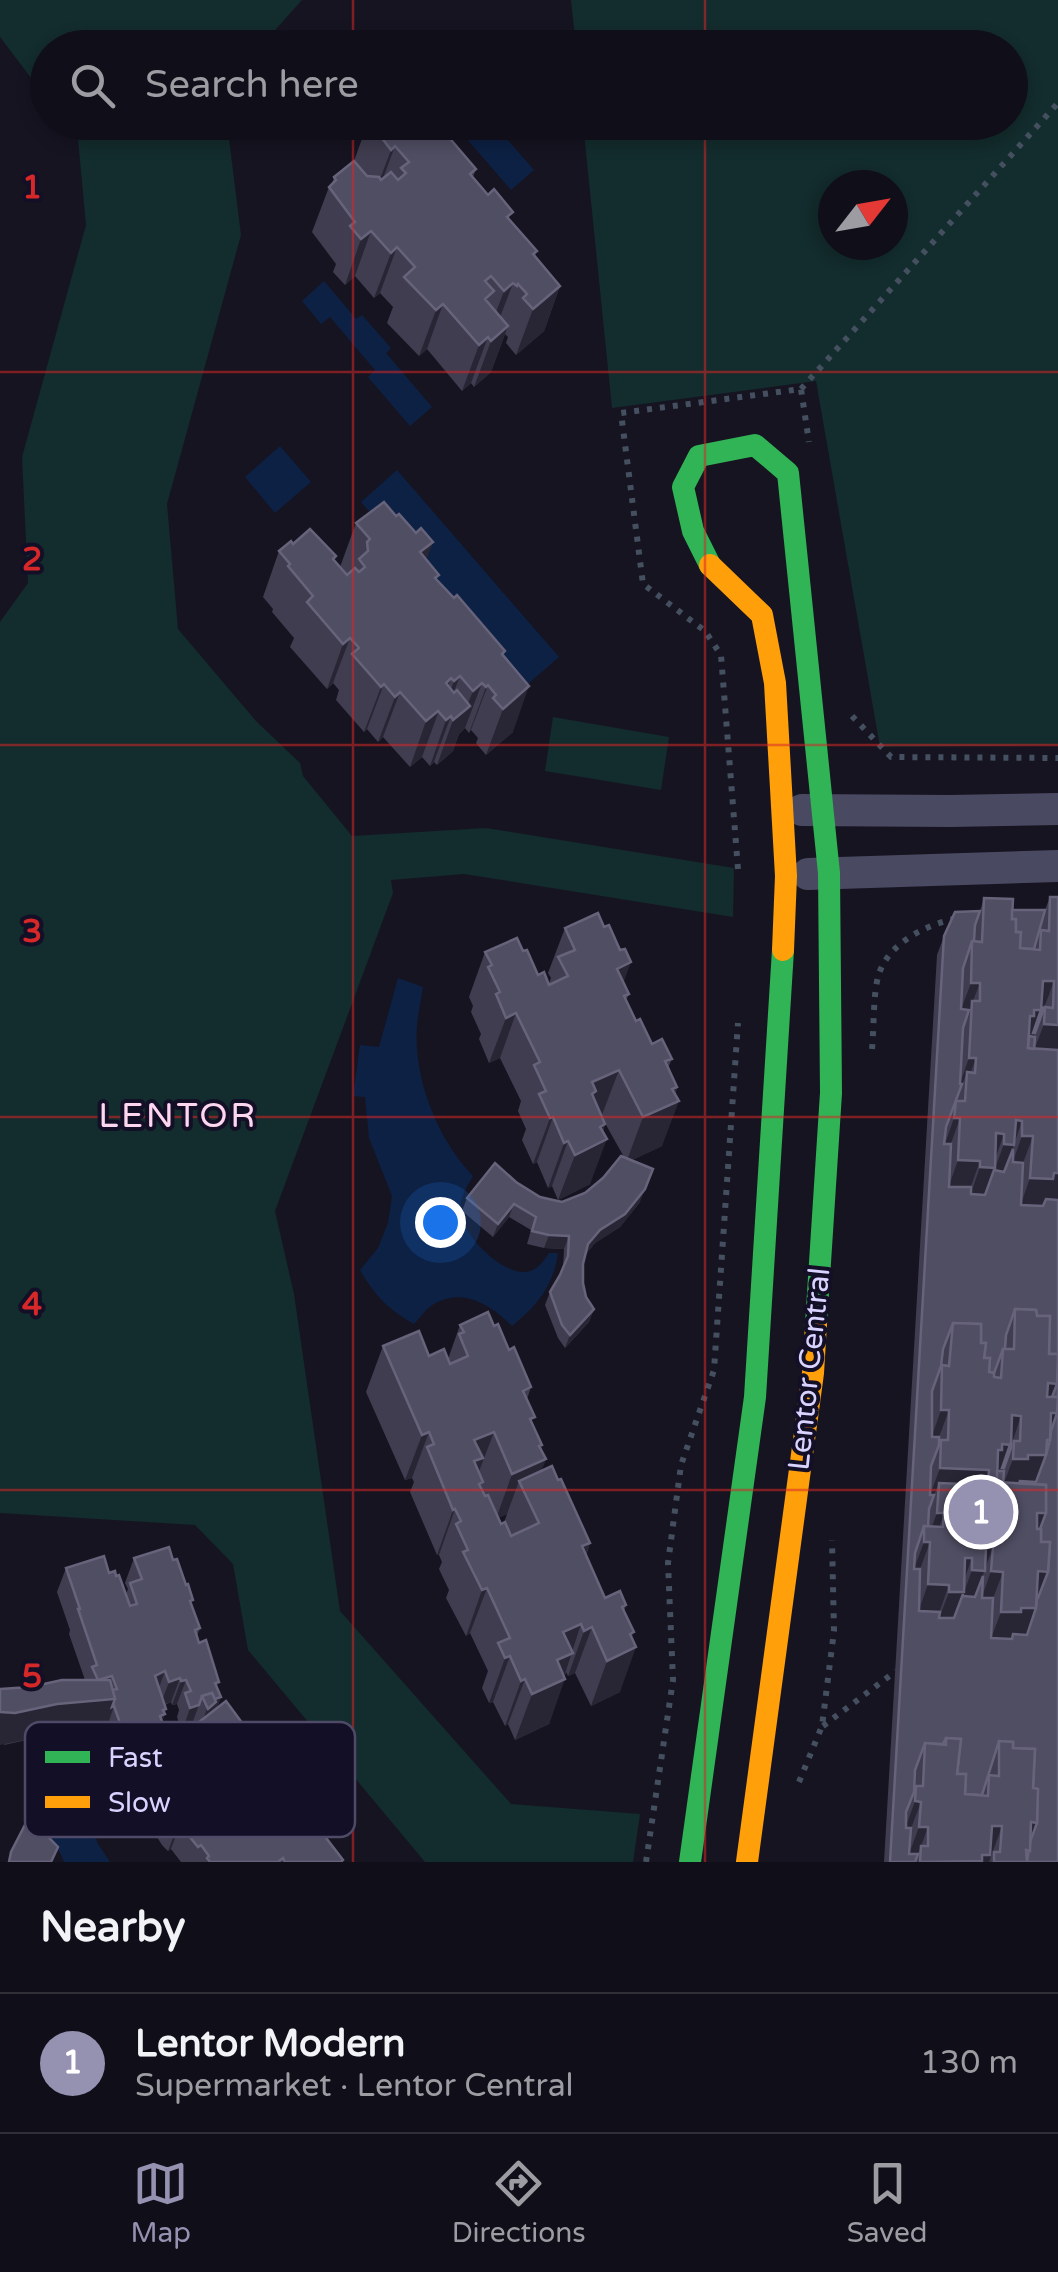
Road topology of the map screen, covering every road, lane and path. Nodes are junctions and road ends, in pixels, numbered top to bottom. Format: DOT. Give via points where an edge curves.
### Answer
graph roads {
  1 [pos="1058,103"];
  2 [pos="1028,137"];
  3 [pos="1025,140"];
  4 [pos="801,390"];
  5 [pos="1058,809"];
  6 [pos="783,810"];
  7 [pos="823,810"];
  8 [pos="1058,866"];
  9 [pos="829,873"];
  10 [pos="786,876"];
  11 [pos="954,918"];
  12 [pos="972,918"];
  13 [pos="738,1016"];
  14 [pos="896,1670"];
  15 [pos="822,1726"];
  16 [pos="646,1862"];
  17 [pos="690,1862"];
  18 [pos="747,1862"];
  1 -- 2 [label="path"];
  3 -- 4 [label="path"];
  5 -- 7 [label="street"];
  6 -- 7 [label="street"];
  6 -- 7 [label="street, Lentor Central" via="775,683 762,614 709,564 683,487 699,456 755,444 788,472"];
  6 -- 10 [label="street, Lentor Central"];
  7 -- 9 [label="street, Lentor Central"];
  8 -- 9 [label="street"];
  9 -- 10 [label="street"];
  9 -- 18 [label="street, Lentor Central" via="831,1092 812,1373"];
  10 -- 17 [label="street, Lentor Central" via="755,1396"];
  11 -- 12 [label="path"];
  13 -- 16 [label="path" via="714,1370 680,1465 668,1563 672,1680"];
  14 -- 15 [label="path"];
}
